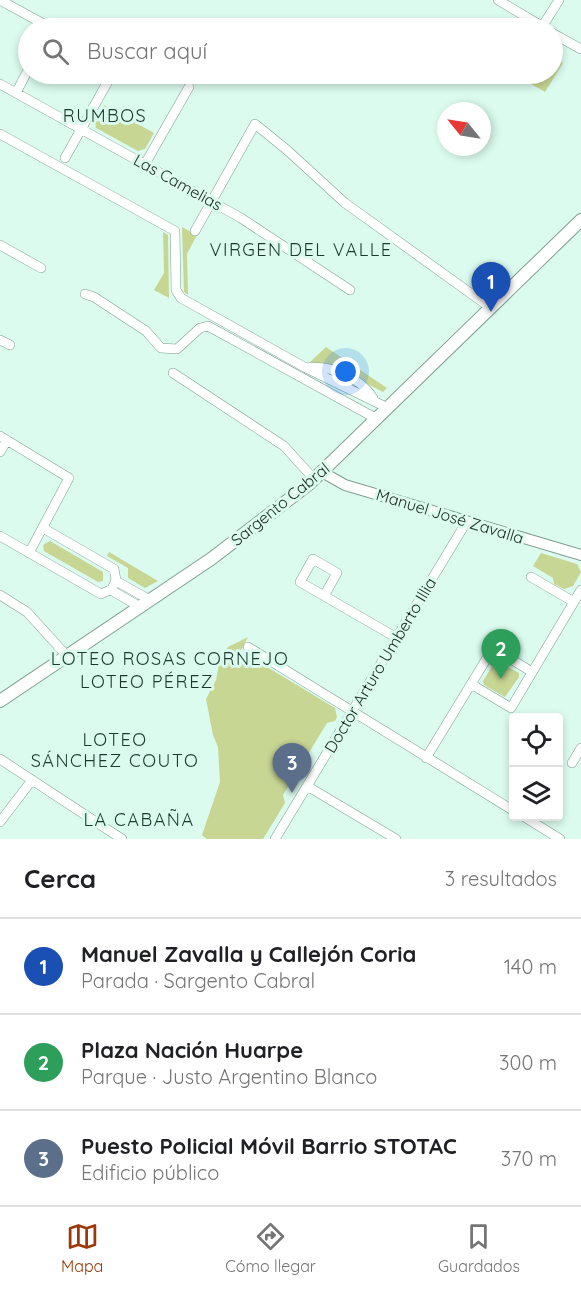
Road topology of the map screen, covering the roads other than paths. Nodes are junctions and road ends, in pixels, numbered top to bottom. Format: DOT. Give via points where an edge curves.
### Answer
graph roads {
  1 [pos="0,0"];
  2 [pos="498,0"];
  3 [pos="559,0"];
  4 [pos="33,18"];
  5 [pos="528,18"];
  6 [pos="549,18"];
  7 [pos="563,39"];
  8 [pos="581,49"];
  9 [pos="0,84"];
  10 [pos="21,84"];
  11 [pos="106,84"];
  12 [pos="189,87"];
  13 [pos="16,93"];
  14 [pos="81,129"];
  15 [pos="0,134"];
  16 [pos="65,158"];
  17 [pos="145,164"];
  18 [pos="212,201"];
  19 [pos="581,220"];
  20 [pos="195,231"];
  21 [pos="0,245"];
  22 [pos="41,268"];
  23 [pos="350,290"];
  24 [pos="85,294"];
  25 [pos="491,308"];
  26 [pos="0,340"];
  27 [pos="10,345"];
  28 [pos="173,373"];
  29 [pos="388,408"];
  30 [pos="376,419"];
  31 [pos="4,438"];
  32 [pos="0,452"];
  33 [pos="318,476"];
  34 [pos="467,521"];
  35 [pos="43,528"];
  36 [pos="0,536"];
  37 [pos="29,553"];
  38 [pos="580,553"];
  39 [pos="531,577"];
  40 [pos="116,581"];
  41 [pos="111,590"];
  42 [pos="581,590"];
  43 [pos="0,595"];
  44 [pos="324,596"];
  45 [pos="574,602"];
  46 [pos="145,604"];
  47 [pos="397,638"];
  48 [pos="248,647"];
  49 [pos="67,656"];
  50 [pos="532,672"];
  51 [pos="471,684"];
  52 [pos="0,701"];
  53 [pos="354,710"];
  54 [pos="581,749"];
  55 [pos="426,758"];
  56 [pos="0,759"];
  57 [pos="572,764"];
  58 [pos="32,780"];
  59 [pos="307,786"];
  60 [pos="509,809"];
  61 [pos="531,821"];
  62 [pos="0,822"];
  63 [pos="381,830"];
  64 [pos="117,838"];
  65 [pos="275,839"];
  66 [pos="375,839"];
  67 [pos="396,839"];
  68 [pos="560,839"];
  1 -- 4 [label="street"];
  2 -- 5 [label="street"];
  3 -- 6 [label="street"];
  7 -- 8 [label="street"];
  9 -- 13 [label="street, Las Camelias"];
  10 -- 13 [label="street"];
  11 -- 14 [label="street"];
  12 -- 17 [label="street"];
  13 -- 14 [label="street, Las Camelias"];
  14 -- 16 [label="street"];
  14 -- 17 [label="street, Las Camelias"];
  15 -- 29 [label="street" via="175,231 178,295 306,368"];
  17 -- 18 [label="street, Las Camelias"];
  18 -- 20 [label="street"];
  18 -- 23 [label="street, Las Camelias"];
  18 -- 25 [label="street" via="255,124 345,203"];
  19 -- 25 [label="main road, Sargento Cabral"];
  21 -- 22 [label="street"];
  24 -- 30 [label="street" via="142,327 161,348 177,349 200,328 208,326"];
  25 -- 29 [label="main road, Sargento Cabral"];
  26 -- 27 [label="street"];
  28 -- 33 [label="street" via="284,446"];
  29 -- 30 [label="main road, Sargento Cabral"];
  30 -- 33 [label="main road, Sargento Cabral"];
  31 -- 32 [label="street"];
  31 -- 35 [label="street" via="69,478"];
  33 -- 34 [label="street, Manuel José Zavalla"];
  33 -- 46 [label="main road, Sargento Cabral" via="211,559"];
  34 -- 38 [label="street, Manuel José Zavalla"];
  34 -- 47 [label="street, Doctor Arturo Umberto Illia"];
  35 -- 37 [label="street"];
  35 -- 40 [label="street" via="114,569"];
  36 -- 37 [label="street"];
  37 -- 41 [label="street" via="101,594"];
  39 -- 45 [label="street"];
  40 -- 41 [label="street"];
  40 -- 46 [label="street"];
  41 -- 46 [label="street"];
  42 -- 45 [label="street"];
  43 -- 49 [label="street" via="30,615"];
  44 -- 47 [label="street"];
  45 -- 50 [label="street"];
  46 -- 49 [label="main road, Sargento Cabral"];
  47 -- 53 [label="street, Doctor Arturo Umberto Illia"];
  48 -- 53 [label="street"];
  49 -- 52 [label="main road, Sargento Cabral"];
  50 -- 51 [label="street" via="493,648"];
  50 -- 51 [label="street" via="511,708"];
  51 -- 55 [label="street"];
  53 -- 55 [label="street"];
  53 -- 59 [label="street, Doctor Arturo Umberto Illia"];
  54 -- 57 [label="street"];
  55 -- 60 [label="street"];
  56 -- 58 [label="street"];
  58 -- 62 [label="street"];
  58 -- 64 [label="street"];
  59 -- 63 [label="street"];
  59 -- 65 [label="street, Doctor Arturo Umberto Illia"];
  61 -- 68 [label="street"];
  63 -- 66 [label="street"];
  63 -- 67 [label="street"];
}
